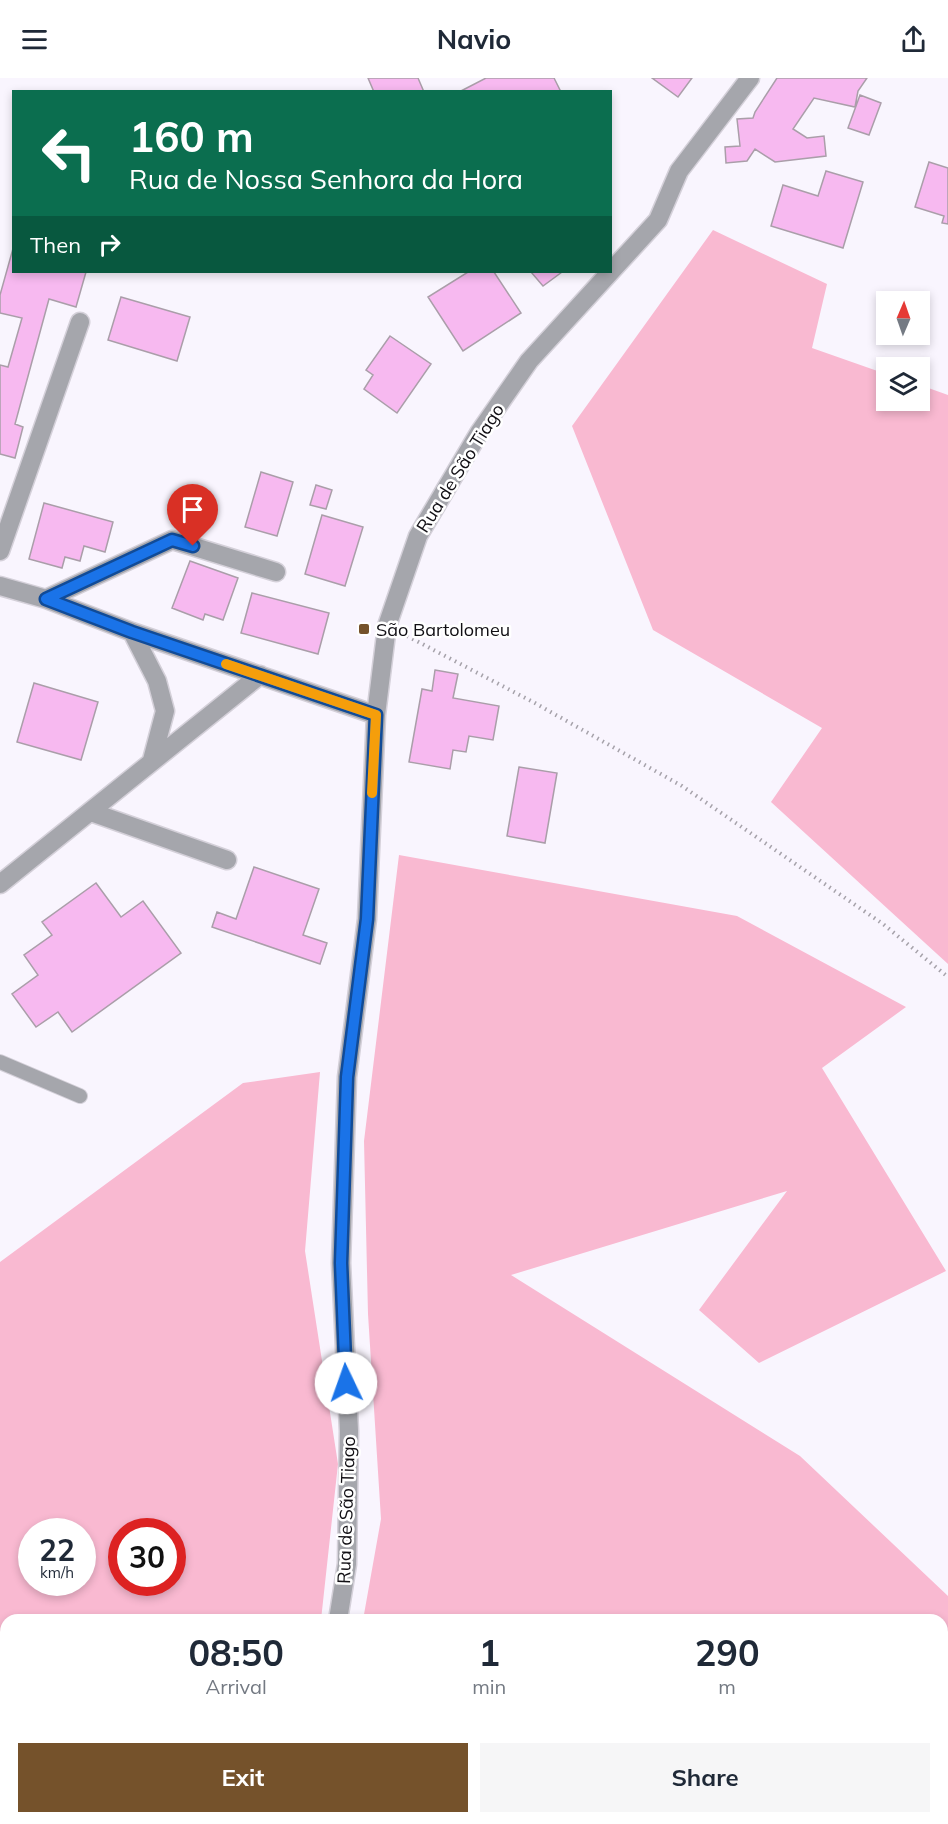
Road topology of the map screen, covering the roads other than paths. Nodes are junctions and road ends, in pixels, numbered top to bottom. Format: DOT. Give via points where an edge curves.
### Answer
graph roads {
  1 [pos="750,78"];
  2 [pos="612,270"];
  3 [pos="610,273"];
  4 [pos="80,322"];
  5 [pos="0,551"];
  6 [pos="276,572"];
  7 [pos="0,586"];
  8 [pos="46,599"];
  9 [pos="132,632"];
  10 [pos="260,675"];
  11 [pos="376,715"];
  12 [pos="152,760"];
  13 [pos="91,812"];
  14 [pos="227,860"];
  15 [pos="0,884"];
  16 [pos="0,1062"];
  17 [pos="80,1096"];
  18 [pos="340,1614"];
  1 -- 2 [label="street, Rua de São Tiago" via="679,171 658,220"];
  3 -- 11 [label="street, Rua de São Tiago" via="529,361 479,433 418,536 387,626"];
  4 -- 5 [label="street"];
  6 -- 8 [label="street" via="172,540"];
  7 -- 8 [label="street"];
  8 -- 9 [label="street"];
  9 -- 10 [label="street"];
  9 -- 12 [label="street" via="157,681 165,711"];
  10 -- 11 [label="street"];
  10 -- 12 [label="street"];
  11 -- 18 [label="street, Rua de São Tiago" via="367,919 347,1077 341,1263 349,1431 347,1564"];
  12 -- 13 [label="street"];
  13 -- 14 [label="street"];
  13 -- 15 [label="street"];
  16 -- 17 [label="lane"];
}
